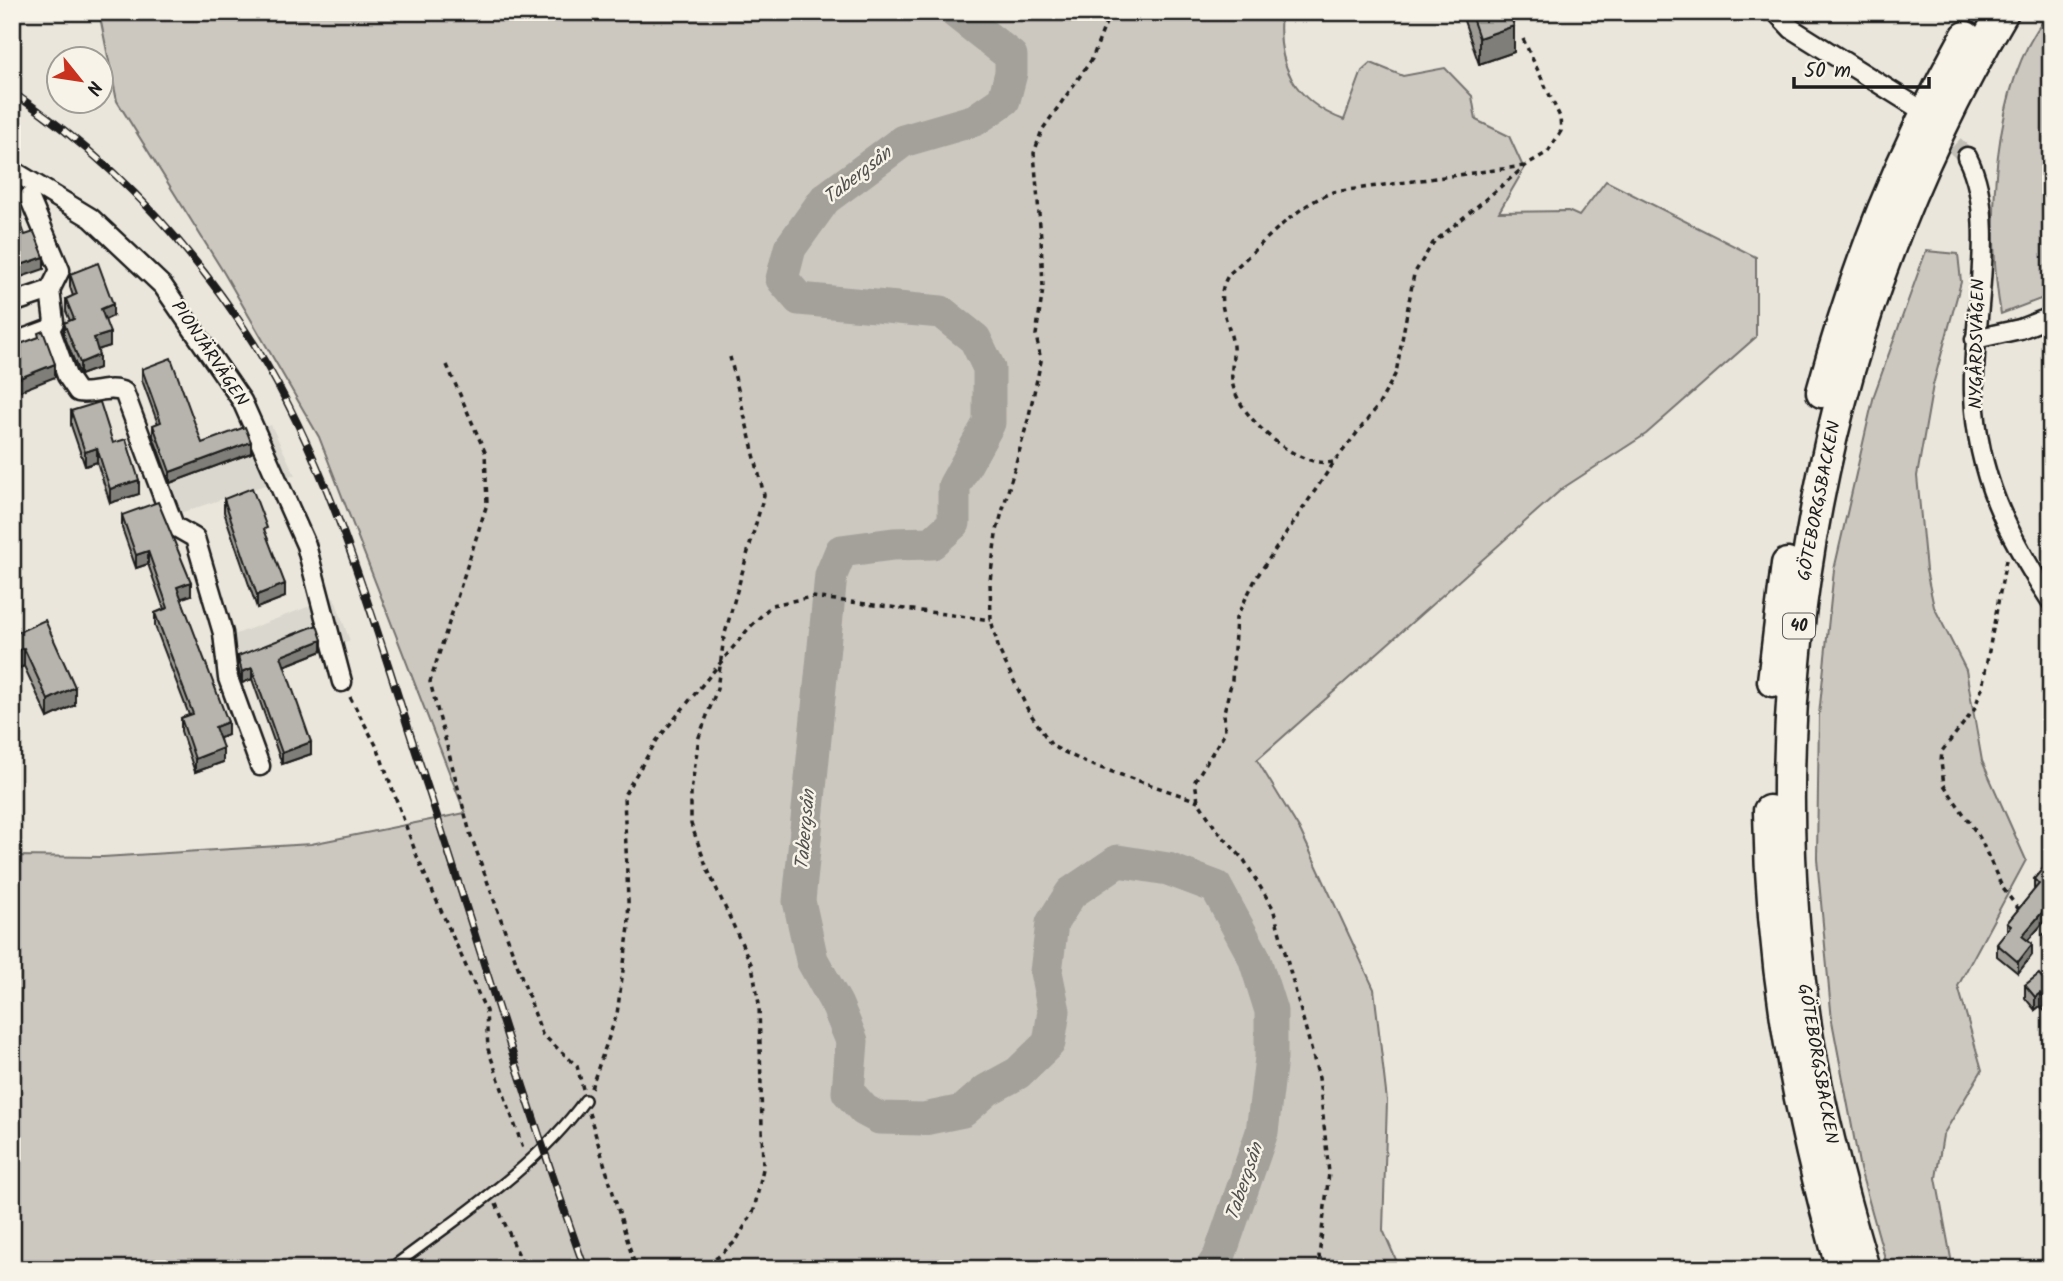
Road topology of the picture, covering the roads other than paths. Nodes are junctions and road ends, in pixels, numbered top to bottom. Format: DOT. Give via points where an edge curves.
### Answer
graph roads {
  1 [pos="1776,12"];
  2 [pos="1980,12"];
  3 [pos="2003,12"];
  4 [pos="1915,106"];
  5 [pos="1967,157"];
  6 [pos="12,170"];
  7 [pos="29,197"];
  8 [pos="50,290"];
  9 [pos="12,303"];
  10 [pos="2051,317"];
  11 [pos="50,328"];
  12 [pos="1975,339"];
  13 [pos="12,343"];
  14 [pos="2051,601"];
  15 [pos="342,682"];
  16 [pos="260,766"];
  17 [pos="585,1100"];
  18 [pos="390,1269"];
  19 [pos="1842,1269"];
  20 [pos="1864,1269"];
  1 -- 4 [label="street" via="1792,29"];
  2 -- 19 [label="highway, GÖTEBORGSBACKEN / 40" via="1901,163 1860,266 1817,410 1778,620 1769,794 1775,944 1801,1114"];
  3 -- 20 [label="highway, GÖTEBORGSBACKEN / 40" via="1917,178 1860,332 1818,498 1793,673 1791,871 1807,1033 1842,1194"];
  5 -- 12 [label="street, NYGÅRDSVÄGEN" via="1981,194"];
  6 -- 15 [label="street, PIONJÄRVÄGEN" via="90,218 163,286 242,401 306,545"];
  7 -- 8 [label="street" via="61,270"];
  8 -- 9 [label="street"];
  8 -- 11 [label="street" via="54,322"];
  10 -- 12 [label="street"];
  11 -- 13 [label="street"];
  11 -- 16 [label="street" via="67,376 78,392 124,392 174,526 195,538 223,633 228,678"];
  12 -- 14 [label="street, NYGÅRDSVÄGEN" via="1974,395 1988,487"];
  17 -- 18 [label="lane" via="563,1131"];
}
